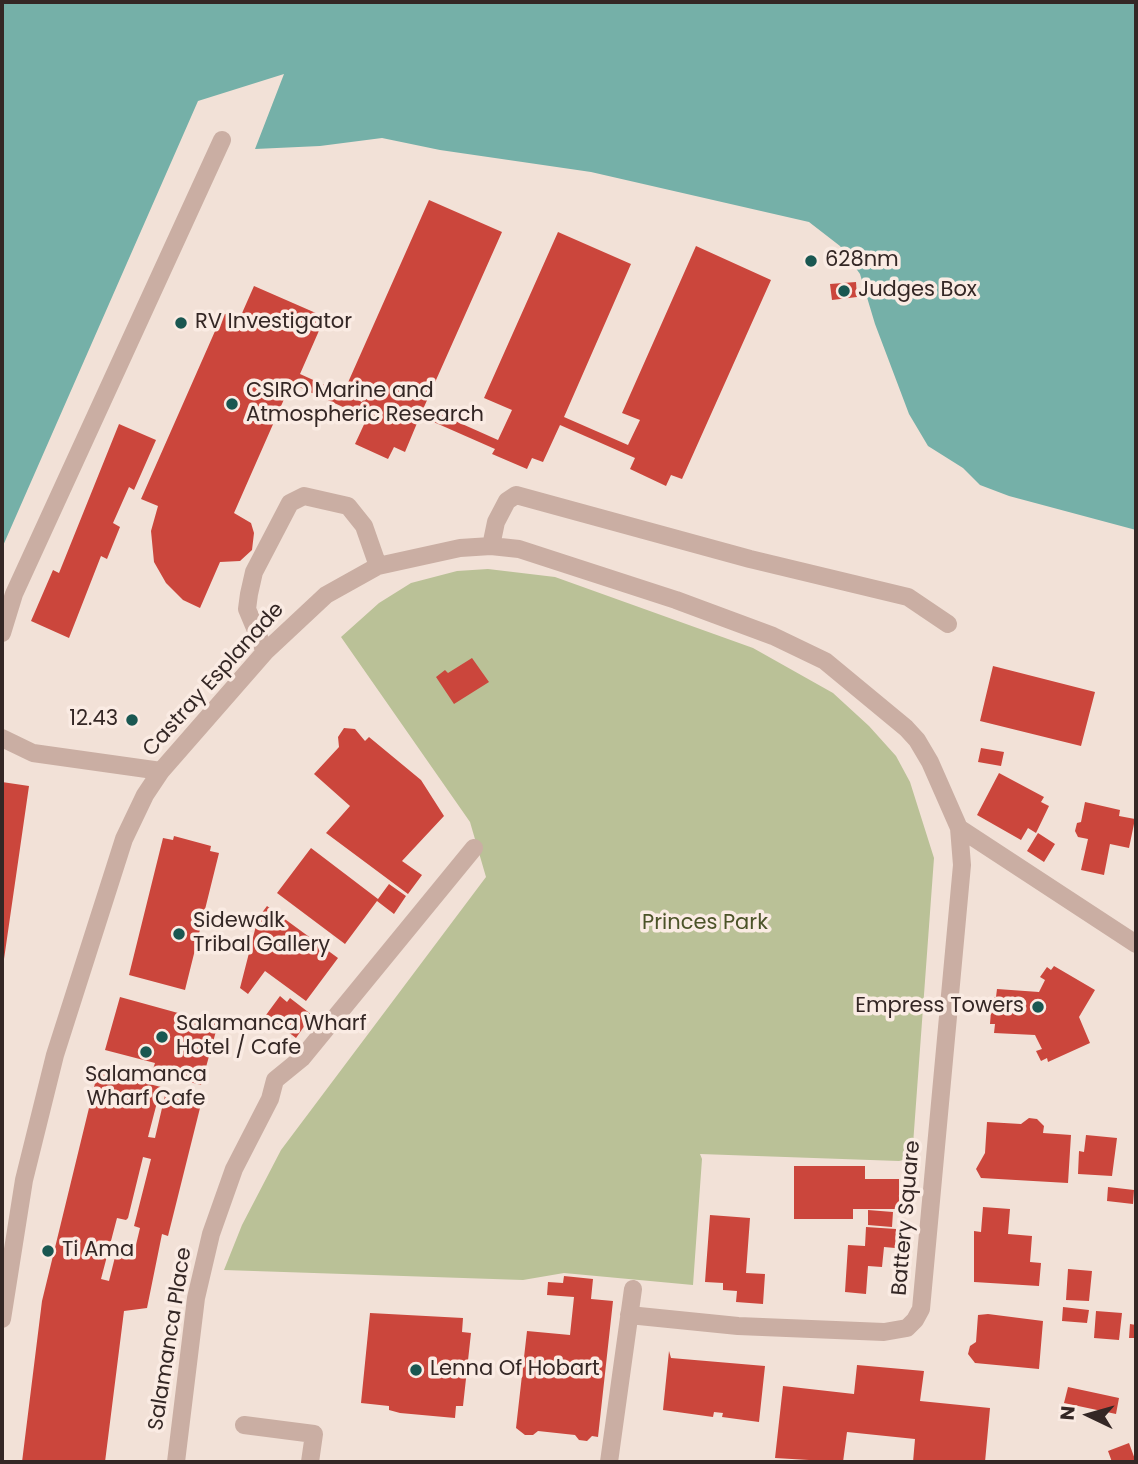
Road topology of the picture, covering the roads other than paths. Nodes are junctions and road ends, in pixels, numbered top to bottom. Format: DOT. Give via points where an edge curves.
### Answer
graph roads {
  1 [pos="222,139"];
  2 [pos="491,546"];
  3 [pos="378,566"];
  4 [pos="948,624"];
  5 [pos="2,633"];
  6 [pos="265,652"];
  7 [pos="2,738"];
  8 [pos="161,771"];
  9 [pos="959,828"];
  10 [pos="474,848"];
  11 [pos="1136,944"];
  12 [pos="633,1289"];
  13 [pos="629,1315"];
  14 [pos="2,1319"];
  15 [pos="244,1425"];
  16 [pos="176,1462"];
  17 [pos="310,1462"];
  18 [pos="609,1462"];
  1 -- 5 [label="street" via="15,594"];
  2 -- 3 [label="street, Castray Esplanade"];
  2 -- 4 [label="street" via="496,522 507,501 516,495 908,597"];
  2 -- 9 [label="street, Castray Esplanade" via="529,552 676,600 825,661 917,740"];
  3 -- 6 [label="street, Castray Esplanade" via="326,595"];
  3 -- 6 [label="street" via="364,526 348,506 304,496 290,503 254,572 247,609"];
  6 -- 8 [label="street, Castray Esplanade"];
  7 -- 8 [label="street" via="33,753"];
  8 -- 14 [label="street, Castray Esplanade" via="124,839 55,1055 24,1180"];
  9 -- 11 [label="street"];
  9 -- 13 [label="street, Battery Square" via="962,865 921,1309 915,1320 907,1328 870,1332"];
  10 -- 16 [label="street, Salamanca Place" via="302,1058 275,1080 234,1169 211,1234 196,1298"];
  12 -- 13 [label="street"];
  13 -- 18 [label="street"];
  15 -- 17 [label="street" via="314,1434"];
}
